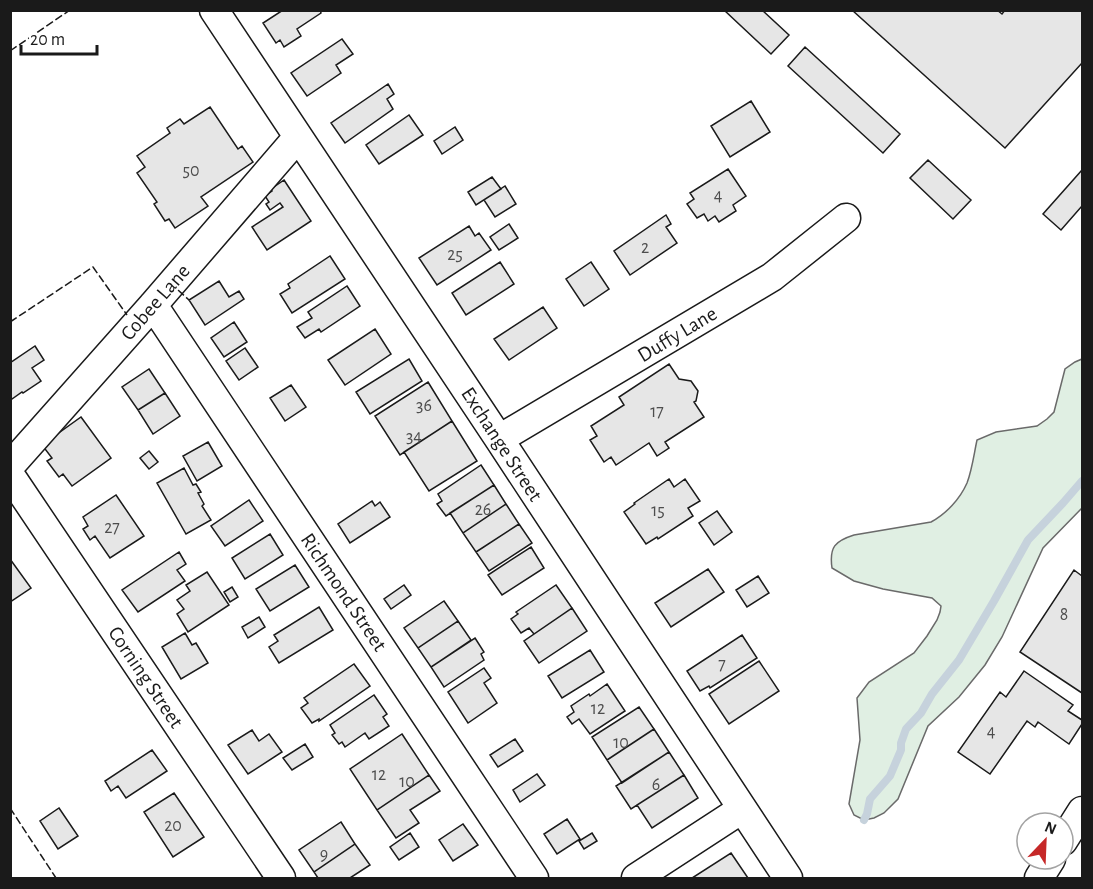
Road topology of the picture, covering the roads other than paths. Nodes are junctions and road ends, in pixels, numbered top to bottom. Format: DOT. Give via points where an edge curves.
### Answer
graph roads {
  1 [pos="214,10"];
  2 [pos="298,137"];
  3 [pos="846,218"];
  4 [pos="153,305"];
  5 [pos="499,439"];
  6 [pos="10,466"];
  7 [pos="10,475"];
  8 [pos="742,809"];
  9 [pos="281,879"];
  10 [pos="534,879"];
  11 [pos="636,879"];
  12 [pos="788,879"];
  1 -- 2 [label="street, Exchange Street"];
  2 -- 4 [label="street, Cobee Lane"];
  2 -- 5 [label="street, Exchange Street"];
  3 -- 5 [label="street, Duffy Lane" via="772,277"];
  4 -- 6 [label="street, Cobee Lane"];
  4 -- 10 [label="street, Richmond Street"];
  5 -- 8 [label="street, Exchange Street"];
  7 -- 9 [label="street, Corning Street"];
  8 -- 11 [label="street"];
  8 -- 12 [label="street, Exchange Street"];
}
